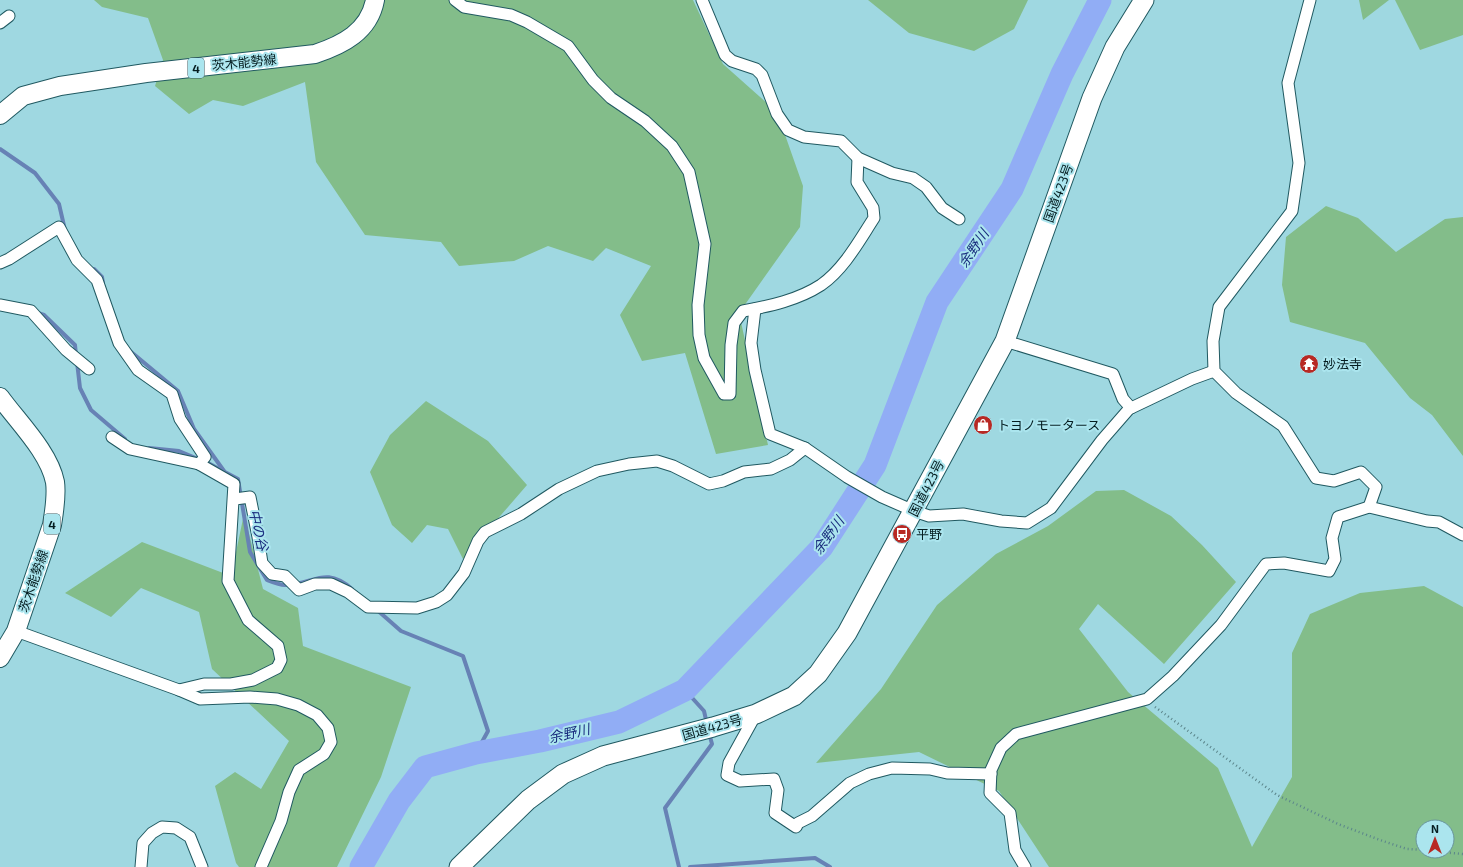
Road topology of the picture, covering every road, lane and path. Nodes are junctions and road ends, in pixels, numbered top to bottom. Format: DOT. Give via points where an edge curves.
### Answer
graph roads {
  1 [pos="375,0"];
  2 [pos="455,0"];
  3 [pos="702,0"];
  4 [pos="1144,0"];
  5 [pos="1310,0"];
  6 [pos="9,16"];
  7 [pos="0,24"];
  8 [pos="0,115"];
  9 [pos="858,158"];
  10 [pos="958,219"];
  11 [pos="0,263"];
  12 [pos="0,305"];
  13 [pos="755,308"];
  14 [pos="1005,341"];
  15 [pos="89,369"];
  16 [pos="1214,371"];
  17 [pos="0,398"];
  18 [pos="1131,408"];
  19 [pos="112,437"];
  20 [pos="805,448"];
  21 [pos="199,464"];
  22 [pos="235,499"];
  23 [pos="1369,507"];
  24 [pos="914,511"];
  25 [pos="1463,535"];
  26 [pos="16,631"];
  27 [pos="0,658"];
  28 [pos="179,690"];
  29 [pos="1147,699"];
  30 [pos="756,714"];
  31 [pos="991,774"];
  32 [pos="1415,850"];
  33 [pos="141,867"];
  34 [pos="202,867"];
  35 [pos="261,867"];
  36 [pos="459,867"];
  37 [pos="1025,867"];
  1 -- 8 [label="main road, 茨木能勢線 / 4" via="365,22 352,39 315,54 146,73 60,86 24,96"];
  2 -- 13 [label="street" via="464,7 511,15 568,46 593,80 611,98 645,121 672,146 689,172 705,244 698,305 699,335 704,358 724,394 730,394 734,323 743,311"];
  3 -- 9 [label="street" via="725,55 732,61 756,69 762,75 777,114 788,130 804,136 841,141"];
  4 -- 14 [label="highway, 国道423号" via="1115,47 1092,98"];
  5 -- 16 [label="street" via="1288,83 1299,163 1292,211 1219,308 1213,341"];
  6 -- 7 [label="street"];
  9 -- 10 [label="street" via="892,173 913,178 926,187 942,208"];
  9 -- 13 [label="street" via="857,182 873,208 874,218 856,245 821,285 789,301"];
  11 -- 21 [label="street" via="59,227 77,260 97,280 119,343 138,370 172,394 180,419 204,457"];
  12 -- 15 [label="street" via="31,311 66,350"];
  13 -- 20 [label="street" via="751,343 770,434"];
  14 -- 18 [label="street" via="1113,374 1123,398"];
  14 -- 24 [label="highway, 国道423号" via="928,480"];
  16 -- 18 [label="street"];
  16 -- 23 [label="street" via="1236,393 1283,426 1316,478 1334,481 1361,472 1376,487"];
  17 -- 26 [label="main road, 茨木能勢線 / 4" via="48,462 55,483 52,525"];
  18 -- 24 [label="street" via="1102,440 1051,508 1027,522 1001,522 964,514 929,516"];
  19 -- 21 [label="street" via="130,449"];
  20 -- 22 [label="street" via="790,460 771,469 744,472 709,484 657,461 597,471 559,489 521,514 485,532 478,540 464,573 447,595 436,602 417,608 368,607 348,592 331,584 315,584 299,590 285,576 272,574 262,564 250,497"];
  20 -- 24 [label="street" via="847,477"];
  21 -- 22 [label="street" via="234,484"];
  22 -- 28 [label="street" via="228,581 248,620 278,646 281,660 277,668 253,680 231,684 204,684"];
  23 -- 25 [label="street" via="1439,522"];
  23 -- 29 [label="street" via="1338,517 1332,538 1335,559 1329,571 1284,563 1266,564 1222,625"];
  24 -- 30 [label="highway, 国道423号" via="847,633 818,674 794,696"];
  26 -- 27 [label="main road, 茨木能勢線 / 4"];
  26 -- 28 [label="street"];
  28 -- 35 [label="street" via="200,699 277,699 298,705 317,715 328,728 331,742 324,754 299,770 288,792 281,820"];
  29 -- 31 [label="street" via="1016,734 1000,748"];
  29 -- 32 [label="path" via="1159,711 1277,795 1338,824 1407,849"];
  30 -- 31 [label="street" via="729,763 727,775 740,781 774,778 778,790 775,813 796,827 850,783 869,774 892,768"];
  30 -- 36 [label="highway, 国道423号" via="603,756 563,774 528,800"];
  31 -- 37 [label="street" via="990,793 1010,814 1015,850"];
  33 -- 34 [label="street" via="143,843 152,832 162,827 176,828 190,837"];
}
